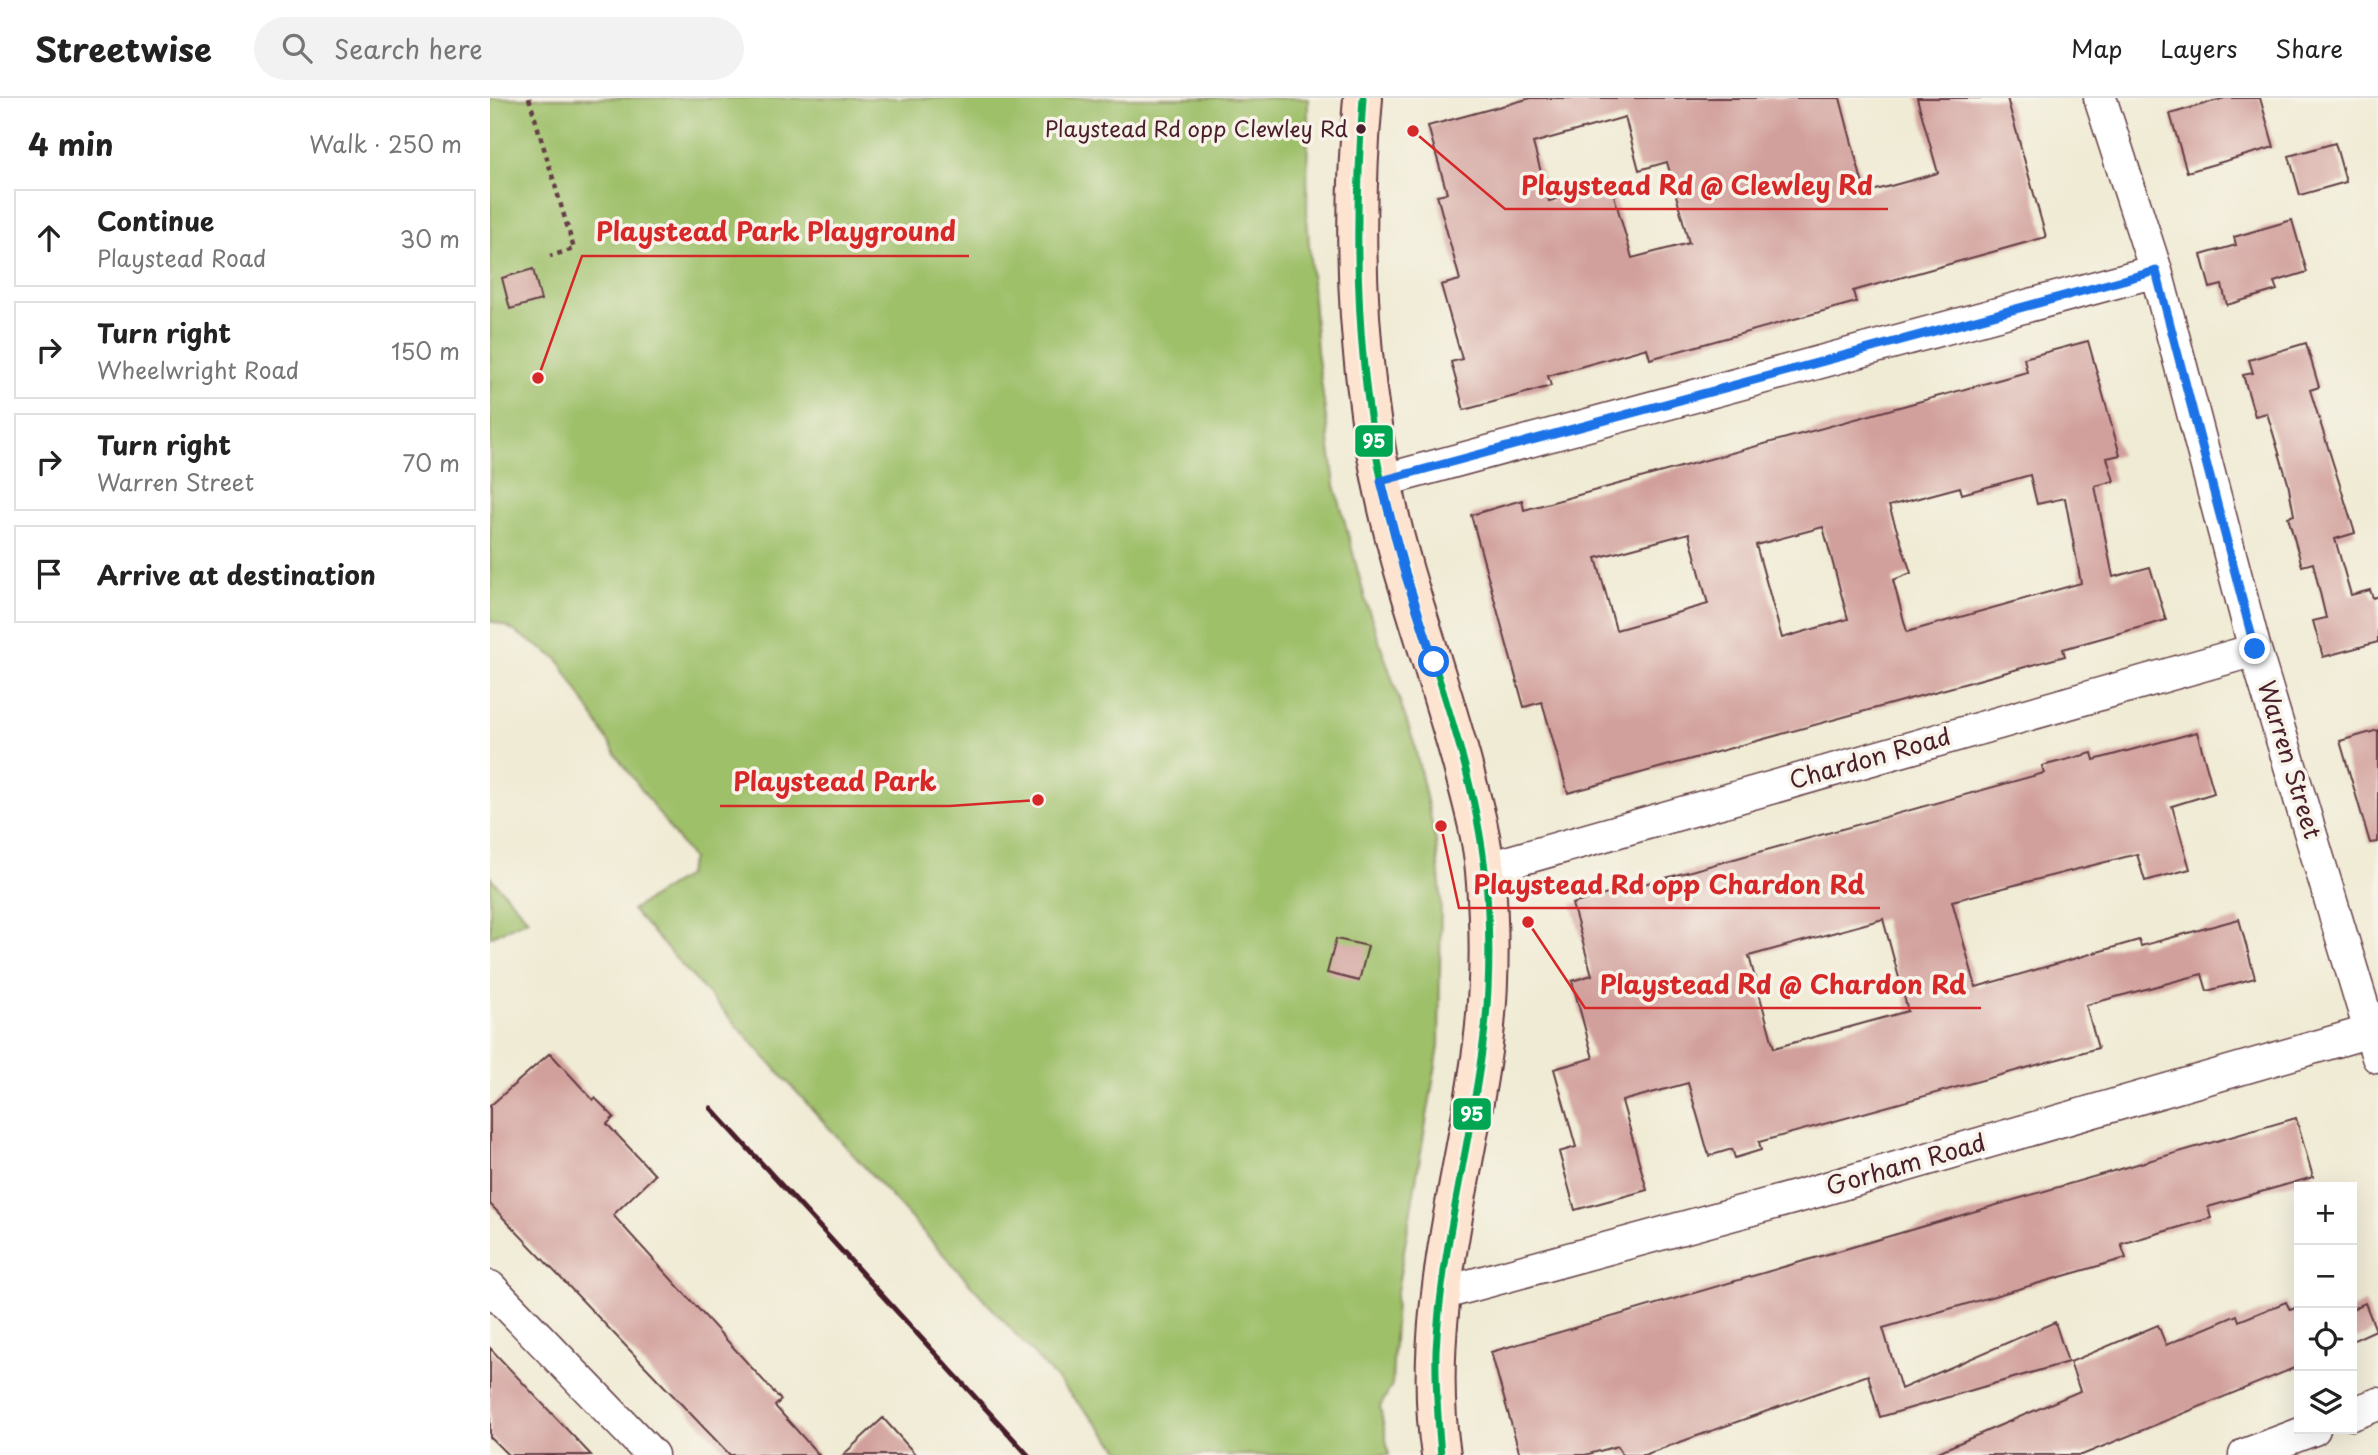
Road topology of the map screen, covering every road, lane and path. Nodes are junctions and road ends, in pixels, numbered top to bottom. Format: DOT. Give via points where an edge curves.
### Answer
graph roads {
  1 [pos="529,98"];
  2 [pos="1363,98"];
  3 [pos="2100,98"];
  4 [pos="550,256"];
  5 [pos="2156,271"];
  6 [pos="1381,481"];
  7 [pos="2255,649"];
  8 [pos="1485,869"];
  9 [pos="2375,1044"];
  10 [pos="490,1287"];
  11 [pos="1440,1294"];
  12 [pos="2378,1404"];
  13 [pos="2357,1412"];
  14 [pos="2301,1434"];
  15 [pos="652,1455"];
  16 [pos="1441,1455"];
  17 [pos="2245,1455"];
  1 -- 4 [label="path" via="574,249"];
  2 -- 6 [label="main road" via="1356,170 1357,260 1363,370"];
  3 -- 5 [label="street, Warren Street"];
  5 -- 6 [label="street"];
  5 -- 7 [label="street, Warren Street"];
  6 -- 8 [label="main road" via="1472,801"];
  7 -- 8 [label="street, Chardon Road"];
  7 -- 9 [label="street, Warren Street"];
  8 -- 11 [label="main road" via="1483,1041"];
  9 -- 11 [label="street, Gorham Road"];
  10 -- 15 [label="street"];
  11 -- 16 [label="main road" via="1435,1361"];
  12 -- 13 [label="street"];
  14 -- 17 [label="street"];
}
